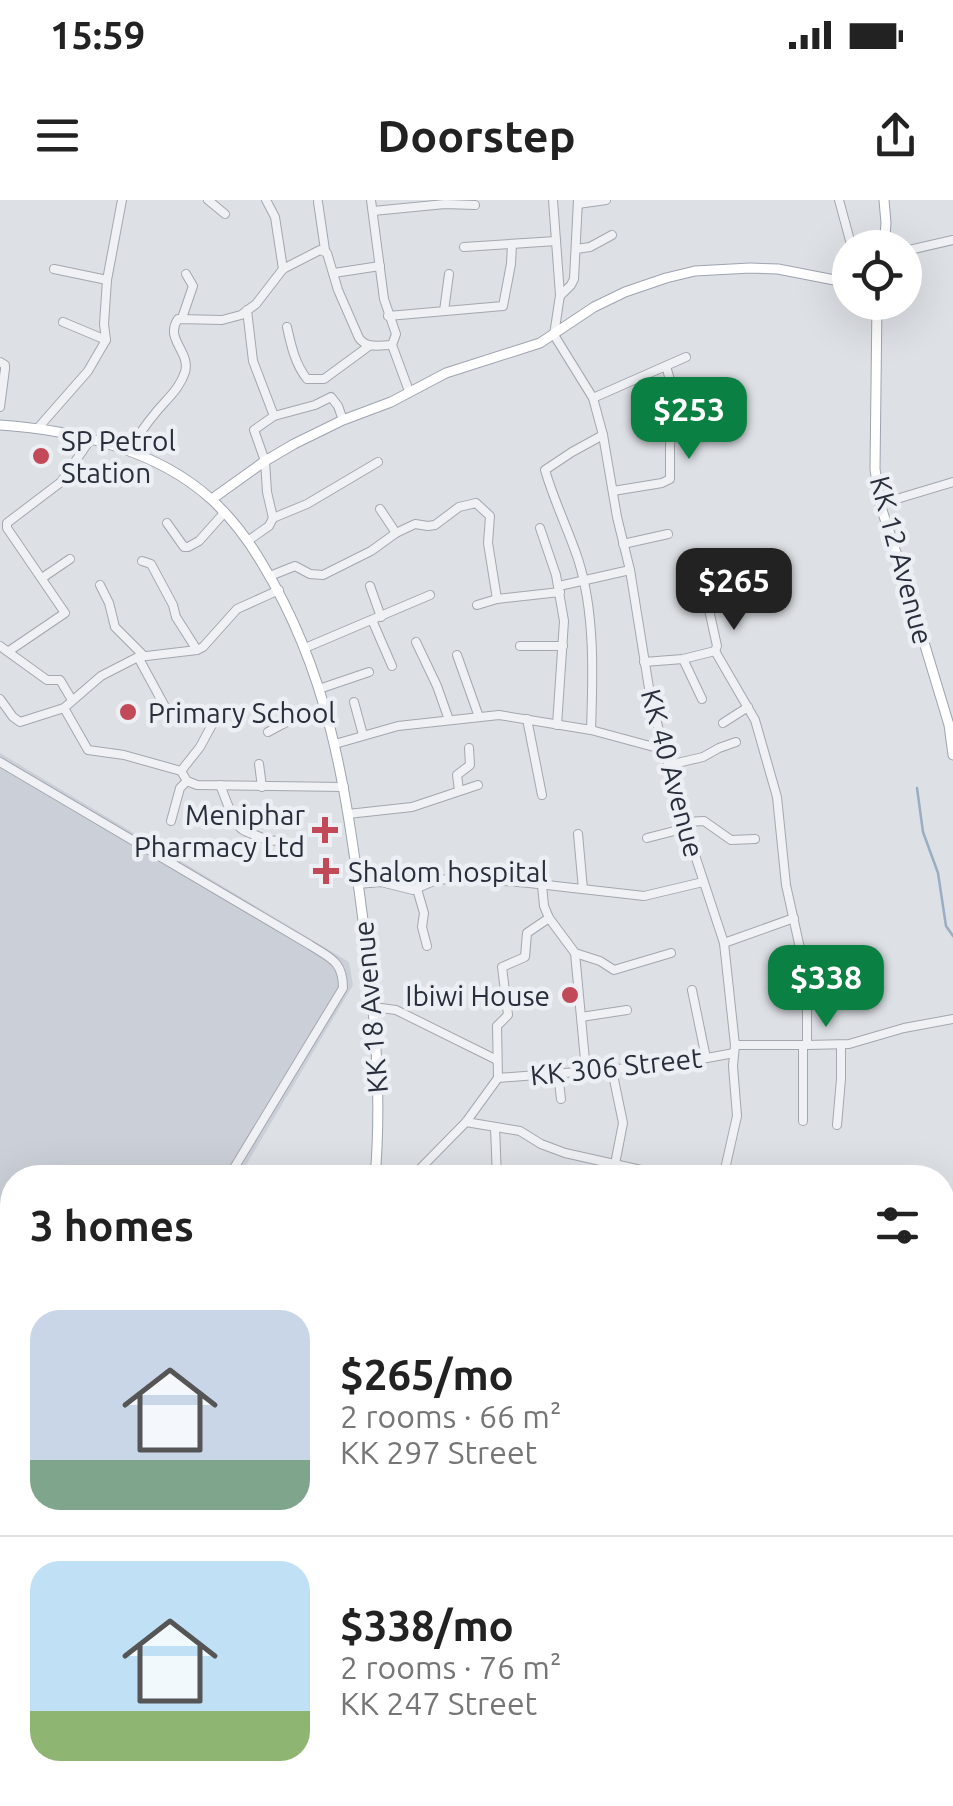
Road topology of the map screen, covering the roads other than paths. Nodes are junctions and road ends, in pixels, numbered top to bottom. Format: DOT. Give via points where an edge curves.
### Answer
graph roads {
  1 [pos="122,200"];
  2 [pos="208,200"];
  3 [pos="266,200"];
  4 [pos="371,200"];
  5 [pos="553,200"];
  6 [pos="606,200"];
  7 [pos="839,200"];
  8 [pos="884,200"];
  9 [pos="318,202"];
  10 [pos="578,202"];
  11 [pos="475,205"];
  12 [pos="373,210"];
  13 [pos="225,214"];
  14 [pos="847,230"];
  15 [pos="885,230"];
  16 [pos="612,235"];
  17 [pos="953,240"];
  18 [pos="556,241"];
  19 [pos="512,244"];
  20 [pos="464,247"];
  21 [pos="922,247"];
  22 [pos="576,249"];
  23 [pos="325,250"];
  24 [pos="380,266"];
  25 [pos="54,269"];
  26 [pos="283,269"];
  27 [pos="186,274"];
  28 [pos="334,274"];
  29 [pos="449,274"];
  30 [pos="832,279"];
  31 [pos="107,280"];
  32 [pos="560,295"];
  33 [pos="248,310"];
  34 [pos="444,311"];
  35 [pos="388,316"];
  36 [pos="182,318"];
  37 [pos="877,320"];
  38 [pos="63,322"];
  39 [pos="287,327"];
  40 [pos="554,335"];
  41 [pos="106,340"];
  42 [pos="392,345"];
  43 [pos="370,346"];
  44 [pos="686,357"];
  45 [pos="0,362"];
  46 [pos="666,366"];
  47 [pos="324,379"];
  48 [pos="409,391"];
  49 [pos="331,398"];
  50 [pos="593,398"];
  51 [pos="0,407"];
  52 [pos="274,416"];
  53 [pos="343,420"];
  54 [pos="0,424"];
  55 [pos="38,428"];
  56 [pos="603,436"];
  57 [pos="90,440"];
  58 [pos="129,451"];
  59 [pos="265,461"];
  60 [pos="378,462"];
  61 [pos="953,482"];
  62 [pos="613,492"];
  63 [pos="212,500"];
  64 [pos="880,504"];
  65 [pos="380,509"];
  66 [pos="224,512"];
  67 [pos="273,518"];
  68 [pos="168,524"];
  69 [pos="540,528"];
  70 [pos="396,533"];
  71 [pos="668,534"];
  72 [pos="249,540"];
  73 [pos="623,544"];
  74 [pos="70,559"];
  75 [pos="142,561"];
  76 [pos="630,570"];
  77 [pos="270,576"];
  78 [pos="42,578"];
  79 [pos="583,581"];
  80 [pos="100,585"];
  81 [pos="370,586"];
  82 [pos="560,589"];
  83 [pos="279,590"];
  84 [pos="430,595"];
  85 [pos="498,599"];
  86 [pos="477,605"];
  87 [pos="708,605"];
  88 [pos="377,619"];
  89 [pos="416,642"];
  90 [pos="520,646"];
  91 [pos="563,646"];
  92 [pos="305,648"];
  93 [pos="4,649"];
  94 [pos="197,650"];
  95 [pos="715,651"];
  96 [pos="457,655"];
  97 [pos="140,656"];
  98 [pos="684,659"];
  99 [pos="644,662"];
  100 [pos="392,666"];
  101 [pos="368,672"];
  102 [pos="320,689"];
  103 [pos="0,699"];
  104 [pos="72,700"];
  105 [pos="702,700"];
  106 [pos="354,702"];
  107 [pos="748,707"];
  108 [pos="64,708"];
  109 [pos="326,710"];
  110 [pos="170,716"];
  111 [pos="478,717"];
  112 [pos="527,719"];
  113 [pos="450,720"];
  114 [pos="214,721"];
  115 [pos="724,723"];
  116 [pos="558,724"];
  117 [pos="591,730"];
  118 [pos="268,732"];
  119 [pos="363,735"];
  120 [pos="736,742"];
  121 [pos="334,744"];
  122 [pos="469,748"];
  123 [pos="665,750"];
  124 [pos="953,755"];
  125 [pos="0,762"];
  126 [pos="258,764"];
  127 [pos="670,765"];
  128 [pos="181,771"];
  129 [pos="187,781"];
  130 [pos="220,785"];
  131 [pos="478,785"];
  132 [pos="262,787"];
  133 [pos="344,787"];
  134 [pos="459,790"];
  135 [pos="542,795"];
  136 [pos="348,814"];
  137 [pos="171,820"];
  138 [pos="685,826"];
  139 [pos="578,834"];
  140 [pos="647,838"];
  141 [pos="755,839"];
  142 [pos="278,841"];
  143 [pos="704,882"];
  144 [pos="358,884"];
  145 [pos="542,885"];
  146 [pos="417,889"];
  147 [pos="583,889"];
  148 [pos="549,918"];
  149 [pos="794,918"];
  150 [pos="724,943"];
  151 [pos="427,946"];
  152 [pos="575,953"];
  153 [pos="671,953"];
  154 [pos="692,990"];
  155 [pos="373,1008"];
  156 [pos="627,1010"];
  157 [pos="582,1017"];
  158 [pos="953,1019"];
  159 [pos="805,1045"];
  160 [pos="841,1045"];
  161 [pos="734,1049"];
  162 [pos="706,1058"];
  163 [pos="497,1060"];
  164 [pos="612,1070"];
  165 [pos="586,1071"];
  166 [pos="558,1073"];
  167 [pos="498,1078"];
  168 [pos="561,1099"];
  169 [pos="803,1120"];
  170 [pos="466,1122"];
  171 [pos="837,1124"];
  172 [pos="495,1127"];
  173 [pos="614,1164"];
  174 [pos="236,1165"];
  175 [pos="376,1165"];
  176 [pos="424,1165"];
  177 [pos="497,1165"];
  178 [pos="618,1165"];
  179 [pos="726,1165"];
  1 -- 31 [label="street"];
  2 -- 13 [label="street"];
  3 -- 26 [label="street"];
  4 -- 12 [label="street"];
  5 -- 18 [label="street"];
  6 -- 10 [label="street"];
  7 -- 14 [label="street"];
  8 -- 15 [label="main road"];
  9 -- 23 [label="street"];
  10 -- 22 [label="street"];
  11 -- 12 [label="street"];
  12 -- 24 [label="street"];
  16 -- 22 [label="street"];
  17 -- 21 [label="street"];
  18 -- 19 [label="street"];
  18 -- 32 [label="street"];
  19 -- 20 [label="street"];
  19 -- 34 [label="street" via="503,306"];
  22 -- 32 [label="street" via="572,286"];
  23 -- 26 [label="street"];
  23 -- 28 [label="street"];
  24 -- 28 [label="street"];
  24 -- 35 [label="street"];
  25 -- 31 [label="street"];
  26 -- 33 [label="street"];
  27 -- 36 [label="street" via="193,286"];
  28 -- 43 [label="street" via="358,338"];
  29 -- 34 [label="street"];
  30 -- 40 [label="main road" via="764,268 666,278 594,306"];
  31 -- 41 [label="street"];
  32 -- 40 [label="street"];
  33 -- 36 [label="street" via="222,320"];
  33 -- 52 [label="street" via="253,361"];
  34 -- 35 [label="street"];
  35 -- 42 [label="street" via="396,334"];
  36 -- 58 [label="street" via="173,326 186,363 179,387"];
  37 -- 64 [label="main road, KK 12 Avenue"];
  38 -- 41 [label="street"];
  39 -- 47 [label="street" via="302,375"];
  40 -- 48 [label="main road"];
  40 -- 50 [label="street, KK 40 Avenue"];
  41 -- 55 [label="street" via="88,372"];
  42 -- 43 [label="street"];
  42 -- 48 [label="street"];
  43 -- 47 [label="street"];
  44 -- 46 [label="street"];
  45 -- 51 [label="street" via="6,369"];
  46 -- 50 [label="street"];
  46 -- 62 [label="street" via="678,408 670,479"];
  47 -- 49 [label="street"];
  48 -- 53 [label="main road"];
  49 -- 52 [label="street"];
  49 -- 53 [label="street"];
  50 -- 56 [label="street, KK 40 Avenue"];
  52 -- 59 [label="street" via="254,430"];
  53 -- 59 [label="main road"];
  54 -- 55 [label="main road, KK 18 Avenue"];
  55 -- 57 [label="main road, KK 18 Avenue"];
  56 -- 62 [label="street, KK 40 Avenue"];
  56 -- 79 [label="street" via="545,470"];
  57 -- 58 [label="main road, KK 18 Avenue"];
  57 -- 78 [label="street" via="62,482 7,523"];
  58 -- 63 [label="main road, KK 18 Avenue" via="174,471"];
  59 -- 63 [label="main road"];
  59 -- 67 [label="street"];
  60 -- 67 [label="street"];
  61 -- 64 [label="street"];
  62 -- 73 [label="street, KK 40 Avenue"];
  63 -- 66 [label="main road, KK 18 Avenue"];
  64 -- 124 [label="main road, KK 12 Avenue"];
  65 -- 70 [label="street"];
  66 -- 68 [label="street" via="188,547"];
  66 -- 72 [label="main road, KK 18 Avenue"];
  67 -- 72 [label="street"];
  69 -- 82 [label="street"];
  70 -- 77 [label="street" via="323,575 295,566"];
  70 -- 85 [label="street" via="434,525 476,503 490,516"];
  71 -- 73 [label="street"];
  72 -- 77 [label="main road, KK 18 Avenue"];
  73 -- 76 [label="street, KK 40 Avenue"];
  74 -- 78 [label="street"];
  75 -- 94 [label="street" via="150,564"];
  76 -- 79 [label="street"];
  76 -- 99 [label="street, KK 40 Avenue"];
  77 -- 83 [label="main road, KK 18 Avenue"];
  78 -- 93 [label="street" via="64,614"];
  79 -- 82 [label="street"];
  79 -- 117 [label="street"];
  80 -- 97 [label="street" via="115,627"];
  81 -- 88 [label="street"];
  82 -- 85 [label="street"];
  82 -- 91 [label="street"];
  83 -- 92 [label="main road, KK 18 Avenue"];
  83 -- 94 [label="street" via="237,609"];
  84 -- 88 [label="street"];
  85 -- 86 [label="street"];
  87 -- 95 [label="street"];
  88 -- 92 [label="street"];
  88 -- 100 [label="street"];
  89 -- 113 [label="street"];
  90 -- 91 [label="street"];
  91 -- 116 [label="street"];
  92 -- 102 [label="main road, KK 18 Avenue"];
  93 -- 104 [label="street" via="47,680 60,680"];
  94 -- 97 [label="street"];
  95 -- 98 [label="street"];
  95 -- 107 [label="street"];
  96 -- 111 [label="street"];
  97 -- 104 [label="street"];
  97 -- 110 [label="street"];
  98 -- 99 [label="street"];
  98 -- 105 [label="street"];
  99 -- 123 [label="street, KK 40 Avenue"];
  101 -- 102 [label="street"];
  102 -- 109 [label="main road, KK 18 Avenue"];
  103 -- 108 [label="street" via="20,722"];
  104 -- 108 [label="street"];
  106 -- 119 [label="street"];
  107 -- 115 [label="street"];
  107 -- 149 [label="street" via="777,797"];
  108 -- 128 [label="street" via="88,750"];
  109 -- 118 [label="street"];
  109 -- 121 [label="main road, KK 18 Avenue"];
  111 -- 112 [label="street"];
  111 -- 113 [label="street"];
  112 -- 116 [label="street"];
  112 -- 135 [label="street"];
  113 -- 119 [label="street"];
  114 -- 128 [label="street"];
  116 -- 117 [label="street"];
  117 -- 123 [label="street"];
  119 -- 121 [label="street"];
  120 -- 127 [label="street"];
  121 -- 133 [label="main road, KK 18 Avenue"];
  122 -- 134 [label="street" via="470,765 456,775"];
  123 -- 127 [label="street, KK 40 Avenue"];
  125 -- 174 [label="street" via="310,945 343,972 343,988"];
  126 -- 132 [label="street"];
  127 -- 138 [label="street, KK 40 Avenue"];
  128 -- 129 [label="street"];
  129 -- 130 [label="street"];
  129 -- 137 [label="street"];
  130 -- 132 [label="street"];
  130 -- 142 [label="street" via="242,830"];
  131 -- 134 [label="street"];
  132 -- 133 [label="street"];
  133 -- 136 [label="main road, KK 18 Avenue"];
  134 -- 136 [label="street" via="412,807"];
  136 -- 144 [label="main road, KK 18 Avenue"];
  138 -- 140 [label="street"];
  138 -- 141 [label="street" via="704,820 731,840"];
  138 -- 143 [label="street, KK 40 Avenue"];
  139 -- 147 [label="street"];
  143 -- 147 [label="street" via="644,896"];
  143 -- 150 [label="street, KK 40 Avenue"];
  144 -- 146 [label="street"];
  144 -- 155 [label="main road, KK 18 Avenue"];
  145 -- 146 [label="street" via="451,878"];
  145 -- 147 [label="street"];
  145 -- 148 [label="street"];
  146 -- 151 [label="street"];
  148 -- 152 [label="street"];
  148 -- 163 [label="street" via="527,934 525,957 502,967 508,1015 498,1026"];
  149 -- 150 [label="street"];
  149 -- 159 [label="street" via="807,980"];
  150 -- 161 [label="street, KK 40 Avenue"];
  152 -- 153 [label="street" via="618,970"];
  152 -- 157 [label="street"];
  154 -- 162 [label="street"];
  155 -- 163 [label="street" via="396,1010"];
  155 -- 175 [label="main road, KK 18 Avenue"];
  156 -- 157 [label="street"];
  157 -- 165 [label="street"];
  158 -- 160 [label="street, KK 306 Street"];
  159 -- 160 [label="street, KK 306 Street"];
  159 -- 161 [label="street, KK 306 Street"];
  159 -- 169 [label="street"];
  160 -- 171 [label="street"];
  161 -- 162 [label="street, KK 306 Street"];
  161 -- 179 [label="street, KK 40 Avenue" via="738,1116"];
  162 -- 164 [label="street, KK 306 Street"];
  163 -- 167 [label="street"];
  164 -- 165 [label="street, KK 306 Street"];
  164 -- 173 [label="street" via="623,1124"];
  165 -- 166 [label="street, KK 306 Street"];
  166 -- 167 [label="street, KK 306 Street"];
  166 -- 168 [label="street"];
  167 -- 170 [label="street"];
  170 -- 172 [label="street"];
  170 -- 176 [label="street"];
  172 -- 173 [label="street"];
  172 -- 177 [label="street"];
  173 -- 178 [label="street"];
}
